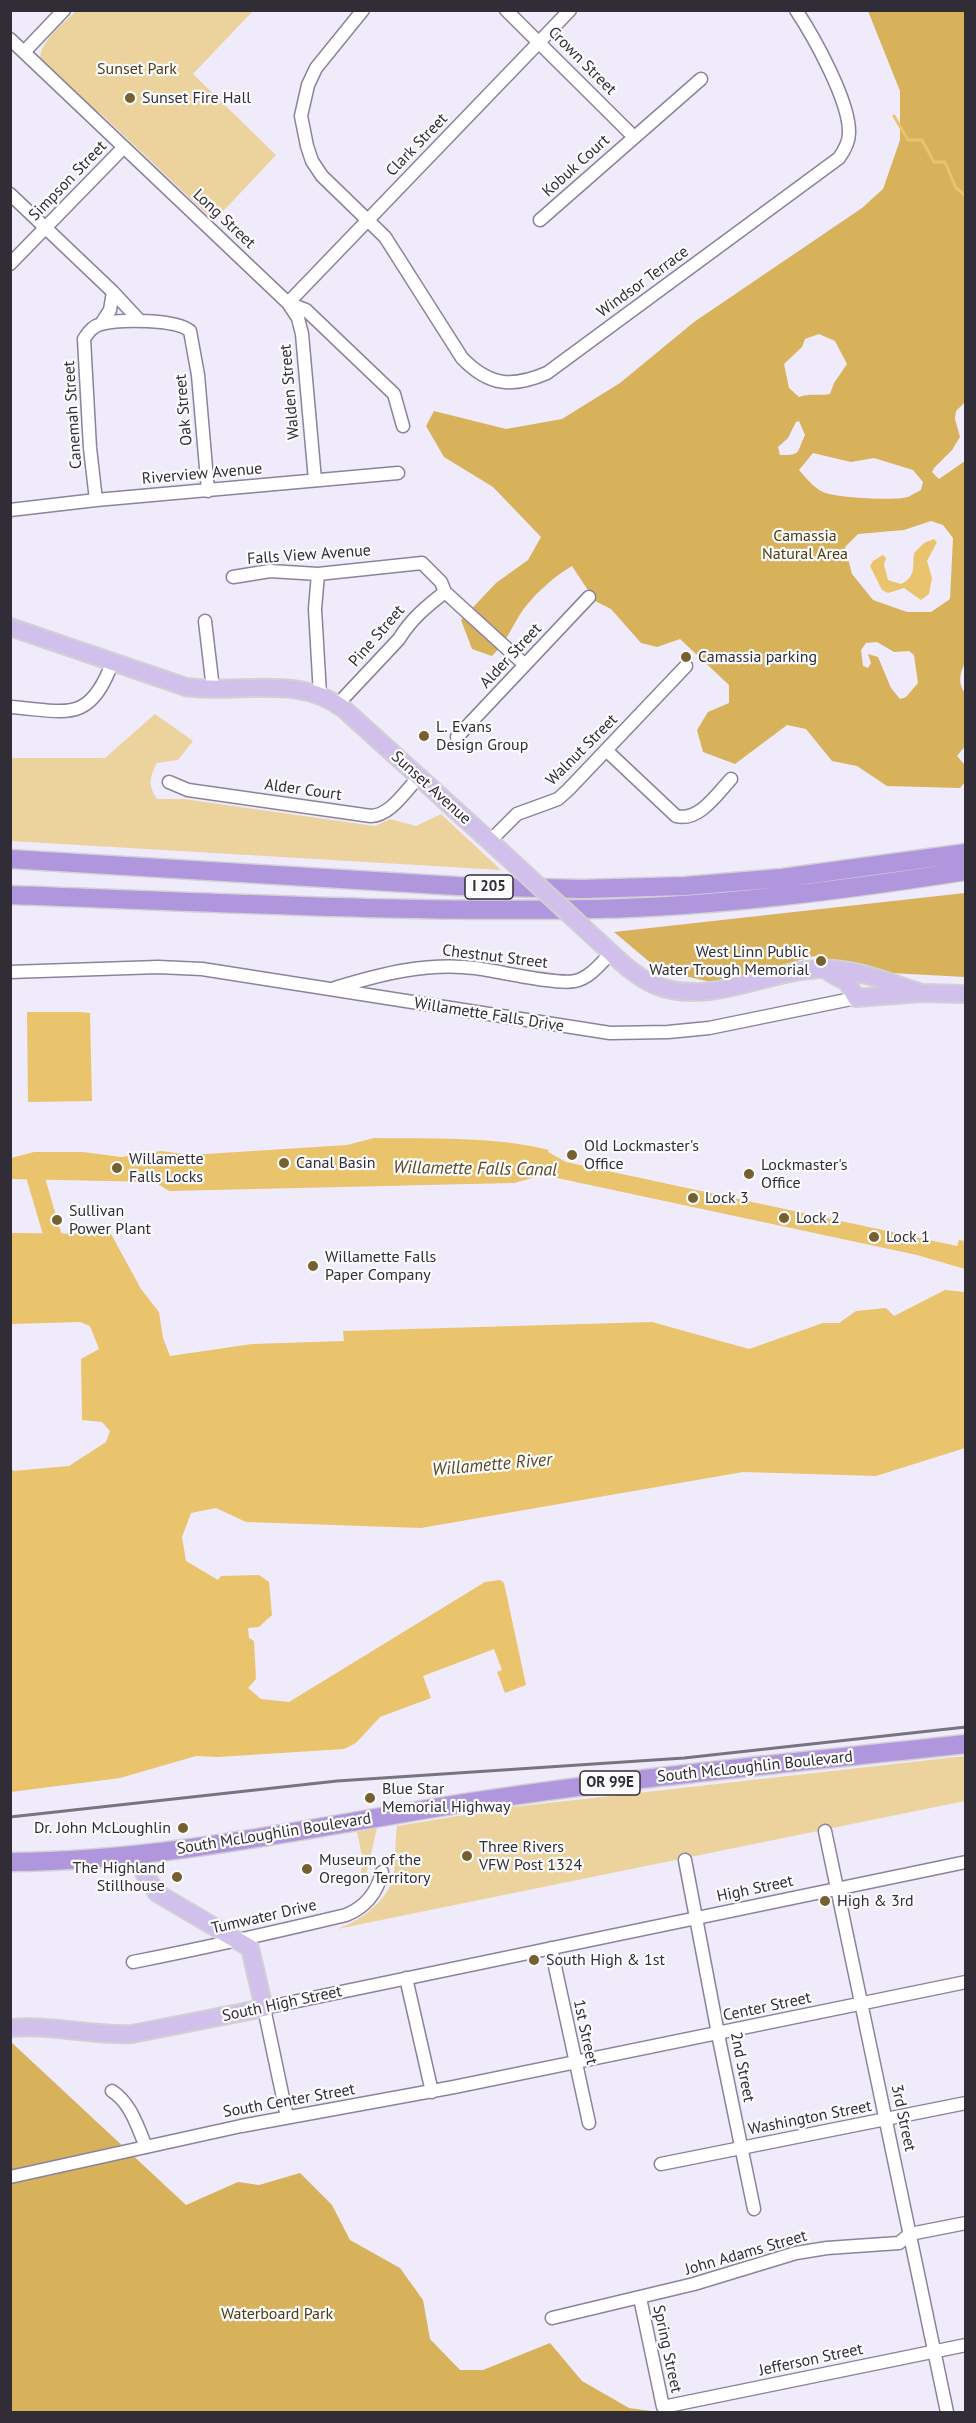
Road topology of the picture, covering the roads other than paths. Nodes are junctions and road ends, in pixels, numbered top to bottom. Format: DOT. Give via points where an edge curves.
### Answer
graph roads {
  1 [pos="64,10"];
  2 [pos="363,10"];
  3 [pos="506,10"];
  4 [pos="570,10"];
  5 [pos="796,10"];
  6 [pos="10,39"];
  7 [pos="540,42"];
  8 [pos="24,52"];
  9 [pos="701,79"];
  10 [pos="634,137"];
  11 [pos="123,147"];
  12 [pos="10,194"];
  13 [pos="369,220"];
  14 [pos="540,220"];
  15 [pos="45,227"];
  16 [pos="10,264"];
  17 [pos="113,292"];
  18 [pos="288,303"];
  19 [pos="140,321"];
  20 [pos="101,324"];
  21 [pos="403,426"];
  22 [pos="398,473"];
  23 [pos="315,480"];
  24 [pos="208,491"];
  25 [pos="96,500"];
  26 [pos="10,510"];
  27 [pos="318,574"];
  28 [pos="234,577"];
  29 [pos="445,592"];
  30 [pos="589,597"];
  31 [pos="205,621"];
  32 [pos="10,627"];
  33 [pos="113,661"];
  34 [pos="525,665"];
  35 [pos="686,666"];
  36 [pos="213,689"];
  37 [pos="320,695"];
  38 [pos="338,704"];
  39 [pos="10,707"];
  40 [pos="457,737"];
  41 [pos="607,751"];
  42 [pos="418,777"];
  43 [pos="731,779"];
  44 [pos="169,782"];
  45 [pos="490,841"];
  46 [pos="966,852"];
  47 [pos="10,859"];
  48 [pos="966,871"];
  49 [pos="10,895"];
  50 [pos="611,952"];
  51 [pos="818,969"];
  52 [pos="10,972"];
  53 [pos="332,990"];
  54 [pos="922,993"];
  55 [pos="966,994"];
  56 [pos="856,998"];
  57 [pos="966,1744"];
  58 [pos="825,1831"];
  59 [pos="141,1855"];
  60 [pos="685,1860"];
  61 [pos="966,1862"];
  62 [pos="10,1863"];
  63 [pos="382,1872"];
  64 [pos="837,1888"];
  65 [pos="697,1918"];
  66 [pos="240,1941"];
  67 [pos="551,1948"];
  68 [pos="133,1962"];
  69 [pos="406,1978"];
  70 [pos="966,1983"];
  71 [pos="862,2004"];
  72 [pos="264,2008"];
  73 [pos="10,2028"];
  74 [pos="718,2033"];
  75 [pos="575,2062"];
  76 [pos="112,2091"];
  77 [pos="432,2092"];
  78 [pos="966,2103"];
  79 [pos="287,2117"];
  80 [pos="886,2119"];
  81 [pos="589,2123"];
  82 [pos="146,2147"];
  83 [pos="741,2148"];
  84 [pos="661,2164"];
  85 [pos="10,2177"];
  86 [pos="754,2209"];
  87 [pos="966,2223"];
  88 [pos="910,2234"];
  89 [pos="640,2298"];
  90 [pos="552,2318"];
  91 [pos="966,2344"];
  92 [pos="934,2351"];
  93 [pos="663,2407"];
  94 [pos="946,2412"];
  1 -- 8 [label="street"];
  2 -- 13 [label="street, Windsor Terrace" via="316,68 302,116 312,161 322,176"];
  3 -- 7 [label="street, Crown Street"];
  4 -- 7 [label="street, Clark Street"];
  5 -- 13 [label="street, Windsor Terrace" via="829,70 848,119 849,138 843,152 546,373 525,382 504,382 472,368 452,345 384,237"];
  6 -- 8 [label="street, Long Street"];
  7 -- 10 [label="street, Crown Street"];
  7 -- 13 [label="street, Clark Street"];
  8 -- 11 [label="street, Long Street"];
  9 -- 10 [label="street, Kobuk Court"];
  10 -- 14 [label="street, Kobuk Court"];
  11 -- 15 [label="street, Simpson Street"];
  11 -- 18 [label="street, Long Street"];
  12 -- 15 [label="street"];
  13 -- 18 [label="street, Clark Street"];
  15 -- 16 [label="street, Simpson Street"];
  15 -- 17 [label="street"];
  17 -- 19 [label="street"];
  17 -- 20 [label="street" via="110,310"];
  18 -- 21 [label="street, Long Street" via="306,310 394,394"];
  18 -- 23 [label="street, Walden Street" via="302,334"];
  19 -- 20 [label="street"];
  19 -- 24 [label="street, Oak Street" via="187,328 193,338"];
  20 -- 25 [label="street, Canemah Street" via="89,330 84,339"];
  22 -- 23 [label="street, Riverview Avenue"];
  23 -- 24 [label="street, Riverview Avenue"];
  24 -- 25 [label="street, Riverview Avenue"];
  25 -- 26 [label="street, Riverview Avenue"];
  27 -- 28 [label="street, Falls View Avenue" via="270,572"];
  27 -- 29 [label="street, Falls View Avenue" via="422,563 441,582"];
  27 -- 37 [label="street" via="315,609"];
  29 -- 34 [label="street"];
  29 -- 38 [label="street, Pine Street" via="423,608"];
  30 -- 34 [label="street, Alder Street"];
  31 -- 36 [label="street"];
  32 -- 33 [label="main road, Sunset Avenue"];
  33 -- 36 [label="main road, Sunset Avenue" via="186,687"];
  33 -- 39 [label="street" via="99,693 77,710"];
  34 -- 40 [label="street, Alder Street"];
  35 -- 41 [label="street, Walnut Street"];
  36 -- 37 [label="main road, Sunset Avenue" via="275,687"];
  37 -- 38 [label="main road, Sunset Avenue"];
  38 -- 42 [label="main road, Sunset Avenue"];
  41 -- 43 [label="street" via="676,816 697,814"];
  41 -- 45 [label="street, Walnut Street" via="558,799 517,814"];
  42 -- 44 [label="street, Alder Court" via="386,811 371,816 188,790"];
  42 -- 45 [label="main road, Sunset Avenue"];
  45 -- 50 [label="main road, Sunset Avenue, bridge"];
  46 -- 47 [label="highway, I 205" via="782,878 582,889 457,886"];
  48 -- 49 [label="highway, I 205" via="718,902 599,909 461,910"];
  50 -- 51 [label="main road, Sunset Avenue" via="655,985 688,993"];
  50 -- 53 [label="street, Chestnut Street" via="587,976 575,981 436,966 396,972"];
  51 -- 54 [label="main road, Sunset Avenue" via="848,972"];
  51 -- 56 [label="main road" via="847,982"];
  52 -- 53 [label="street, Willamette Falls Drive" via="178,967"];
  53 -- 56 [label="street, Willamette Falls Drive" via="626,1033 709,1028"];
  54 -- 55 [label="main road, Willamette Falls Drive"];
  54 -- 56 [label="main road, Willamette Falls Drive"];
  57 -- 59 [label="highway, South McLoughlin Boulevard / OR 99E" via="554,1790"];
  58 -- 64 [label="street, 3rd Street"];
  59 -- 62 [label="highway, South McLoughlin Boulevard / OR 99E"];
  59 -- 66 [label="main road" via="144,1873 157,1893"];
  60 -- 65 [label="street, 2nd Street"];
  61 -- 64 [label="street, High Street"];
  63 -- 66 [label="street, Tumwater Drive" via="376,1891 354,1912"];
  64 -- 65 [label="street, High Street"];
  64 -- 71 [label="street, 3rd Street"];
  65 -- 67 [label="street, High Street"];
  65 -- 74 [label="street, 2nd Street"];
  66 -- 68 [label="street, Tumwater Drive"];
  66 -- 72 [label="main road" via="254,1954"];
  67 -- 69 [label="street, South High Street"];
  67 -- 75 [label="street, 1st Street"];
  69 -- 72 [label="street, South High Street"];
  69 -- 77 [label="street"];
  70 -- 71 [label="street, Center Street"];
  71 -- 74 [label="street, Center Street"];
  71 -- 80 [label="street, 3rd Street"];
  72 -- 73 [label="main road, South High Street" via="132,2034"];
  72 -- 79 [label="street"];
  74 -- 75 [label="street, Center Street"];
  74 -- 83 [label="street, 2nd Street"];
  75 -- 77 [label="street, South Center Street"];
  75 -- 81 [label="street, 1st Street"];
  76 -- 82 [label="street" via="130,2112"];
  77 -- 79 [label="street, South Center Street"];
  78 -- 80 [label="street, Washington Street"];
  79 -- 82 [label="street, South Center Street"];
  80 -- 83 [label="street, Washington Street"];
  80 -- 88 [label="street, 3rd Street"];
  82 -- 85 [label="street, South Center Street"];
  83 -- 84 [label="street, Washington Street"];
  83 -- 86 [label="street, 2nd Street"];
  87 -- 88 [label="street, John Adams Street"];
  88 -- 89 [label="street, John Adams Street" via="899,2243 796,2253"];
  88 -- 92 [label="street, 3rd Street"];
  89 -- 90 [label="street, John Adams Street"];
  89 -- 93 [label="street, Spring Street"];
  91 -- 92 [label="street, Jefferson Street"];
  92 -- 93 [label="street, Jefferson Street"];
  92 -- 94 [label="street, 3rd Street"];
}
